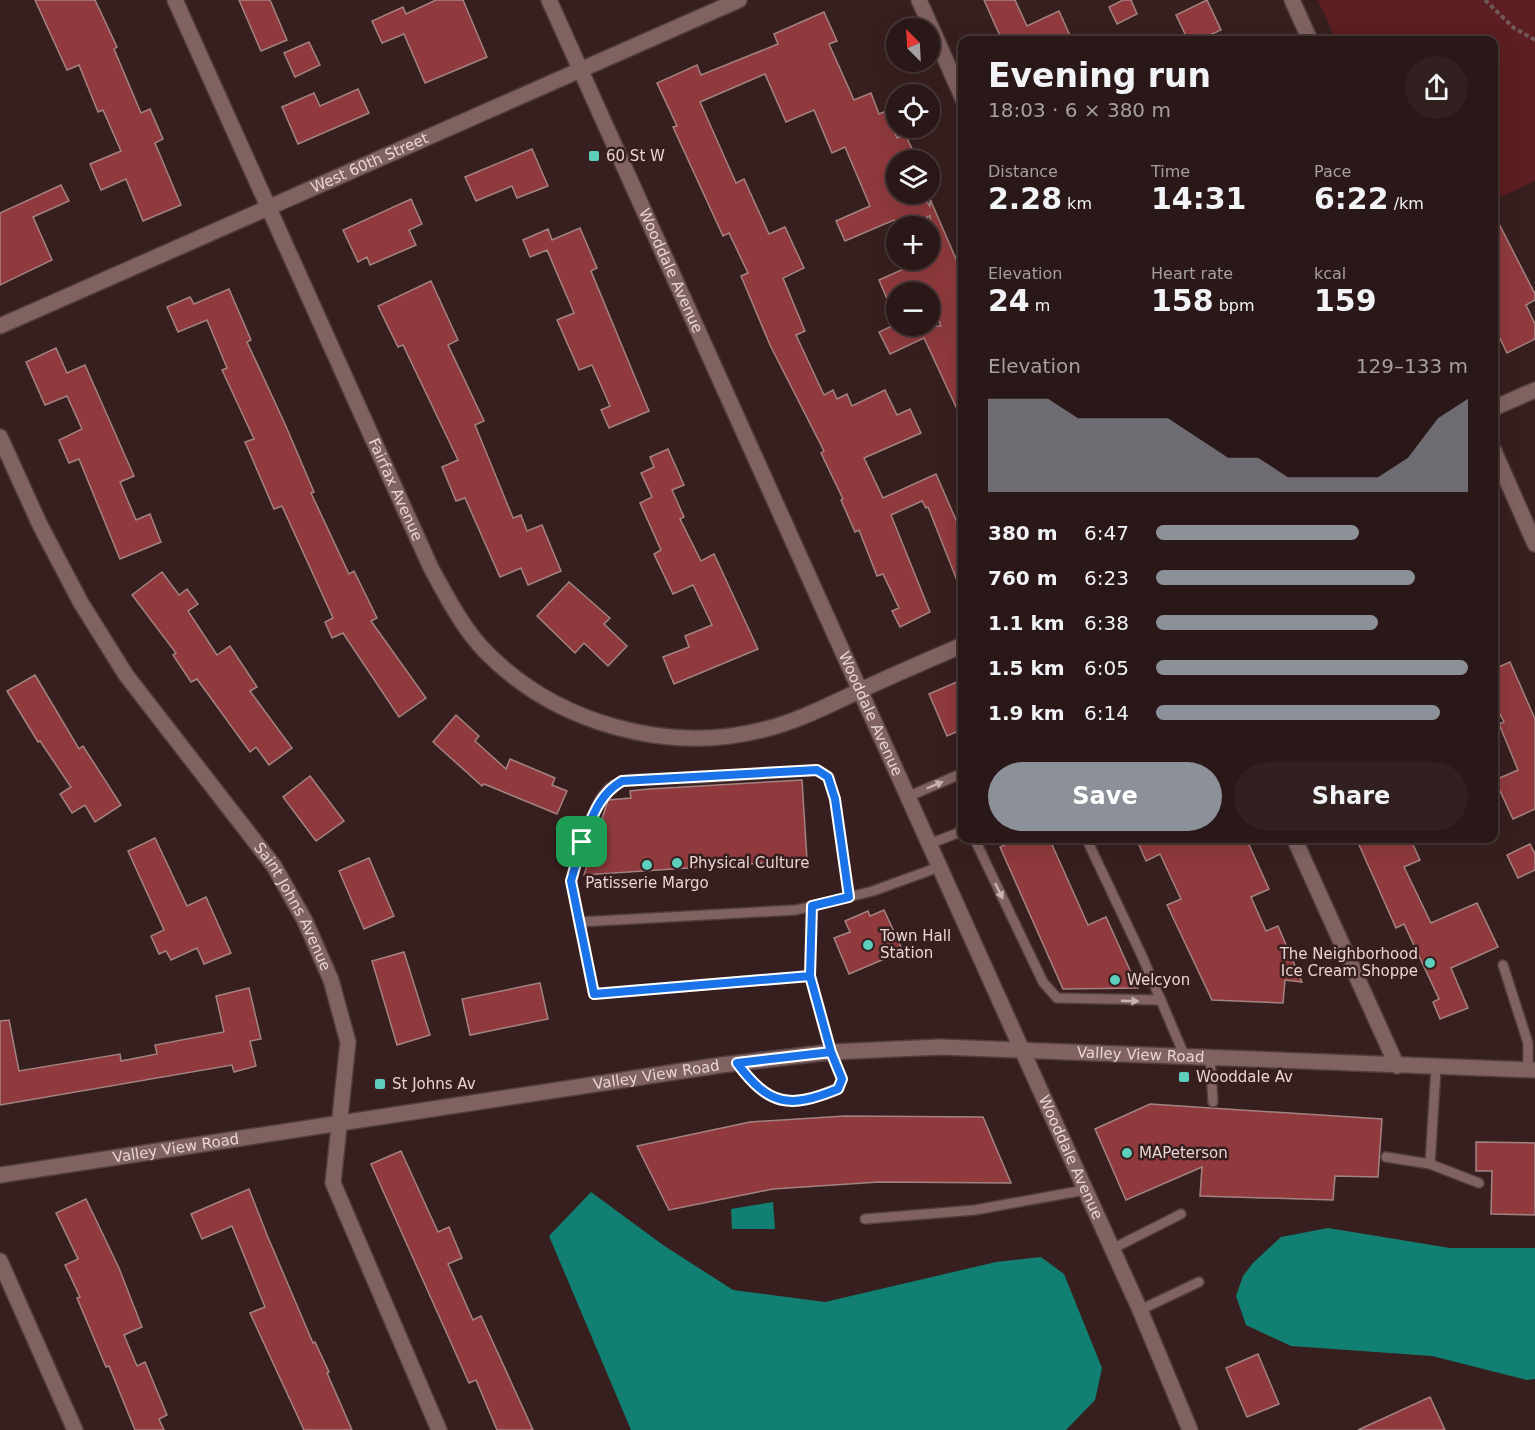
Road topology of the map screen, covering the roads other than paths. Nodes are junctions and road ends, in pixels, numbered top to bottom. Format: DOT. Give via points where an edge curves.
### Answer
graph roads {
  1 [pos="175,0"];
  2 [pos="549,0"];
  3 [pos="739,0"];
  4 [pos="919,0"];
  5 [pos="1292,0"];
  6 [pos="1308,36"];
  7 [pos="581,70"];
  8 [pos="958,88"];
  9 [pos="268,208"];
  10 [pos="0,326"];
  11 [pos="1535,390"];
  12 [pos="1498,406"];
  13 [pos="0,437"];
  14 [pos="1498,460"];
  15 [pos="1535,544"];
  16 [pos="958,647"];
  17 [pos="860,691"];
  18 [pos="958,775"];
  19 [pos="908,797"];
  20 [pos="958,833"];
  21 [pos="976,843"];
  22 [pos="1088,843"];
  23 [pos="1296,843"];
  24 [pos="929,844"];
  25 [pos="939,867"];
  26 [pos="849,897"];
  27 [pos="812,906"];
  28 [pos="579,922"];
  29 [pos="1503,965"];
  30 [pos="810,976"];
  31 [pos="1161,1000"];
  32 [pos="1022,1050"];
  33 [pos="831,1052"];
  34 [pos="1185,1057"];
  35 [pos="1210,1058"];
  36 [pos="737,1063"];
  37 [pos="1396,1066"];
  38 [pos="1436,1068"];
  39 [pos="1531,1070"];
  40 [pos="1213,1102"];
  41 [pos="339,1124"];
  42 [pos="1386,1157"];
  43 [pos="1430,1164"];
  44 [pos="0,1175"];
  45 [pos="1479,1183"];
  46 [pos="1085,1190"];
  47 [pos="1181,1214"];
  48 [pos="865,1219"];
  49 [pos="1112,1249"];
  50 [pos="0,1261"];
  51 [pos="1199,1281"];
  52 [pos="1140,1311"];
  53 [pos="75,1430"];
  54 [pos="439,1430"];
  55 [pos="1190,1430"];
  1 -- 9 [label="street, Fairfax Avenue"];
  2 -- 7 [label="street, Wooddale Avenue"];
  3 -- 7 [label="street, West 60th Street"];
  4 -- 8 [label="street"];
  5 -- 6 [label="street"];
  7 -- 9 [label="street, West 60th Street"];
  7 -- 17 [label="street, Wooddale Avenue"];
  9 -- 10 [label="street, West 60th Street"];
  9 -- 17 [label="street, Fairfax Avenue" via="454,612 486,651 525,684 567,709 613,728 662,737 713,738 761,730 810,715"];
  11 -- 12 [label="street"];
  13 -- 41 [label="street, Saint Johns Avenue" via="55,554 126,675 274,866 305,921 331,980 348,1041"];
  14 -- 15 [label="street"];
  16 -- 17 [label="street, Fairfax Avenue"];
  17 -- 19 [label="street, Wooddale Avenue"];
  19 -- 18 [label="lane, one-way"];
  19 -- 24 [label="street, Wooddale Avenue"];
  20 -- 24 [label="lane"];
  21 -- 31 [label="lane, one-way" via="1043,982 1057,998"];
  22 -- 31 [label="lane"];
  23 -- 37 [label="street"];
  24 -- 25 [label="street, Wooddale Avenue"];
  25 -- 26 [label="lane"];
  25 -- 32 [label="street, Wooddale Avenue"];
  26 -- 27 [label="lane"];
  26 -- 28 [label="lane" via="835,799 828,777 817,770 638,779 622,781 600,799 571,881"];
  27 -- 28 [label="lane"];
  27 -- 30 [label="lane"];
  28 -- 30 [label="lane" via="594,994"];
  29 -- 39 [label="lane" via="1528,1044"];
  30 -- 33 [label="lane"];
  31 -- 34 [label="lane"];
  32 -- 33 [label="street, Valley View Road" via="940,1047"];
  32 -- 34 [label="street, Valley View Road"];
  32 -- 46 [label="street, Wooddale Avenue"];
  33 -- 36 [label="street, Valley View Road"];
  33 -- 36 [label="lane" via="842,1079 838,1089 808,1101 778,1100 754,1085"];
  34 -- 35 [label="street, Valley View Road"];
  35 -- 37 [label="street, Valley View Road"];
  35 -- 40 [label="lane"];
  36 -- 41 [label="street, Valley View Road"];
  37 -- 38 [label="street, Valley View Road"];
  38 -- 39 [label="street, Valley View Road"];
  38 -- 43 [label="lane"];
  41 -- 44 [label="street, Valley View Road"];
  41 -- 54 [label="street, Saint Johns Avenue" via="333,1183"];
  42 -- 43 [label="lane"];
  43 -- 45 [label="lane"];
  46 -- 48 [label="lane" via="975,1210"];
  46 -- 49 [label="street, Wooddale Avenue"];
  47 -- 49 [label="lane"];
  49 -- 52 [label="street, Wooddale Avenue"];
  50 -- 53 [label="street"];
  51 -- 52 [label="lane"];
  52 -- 55 [label="street, Wooddale Avenue"];
}
